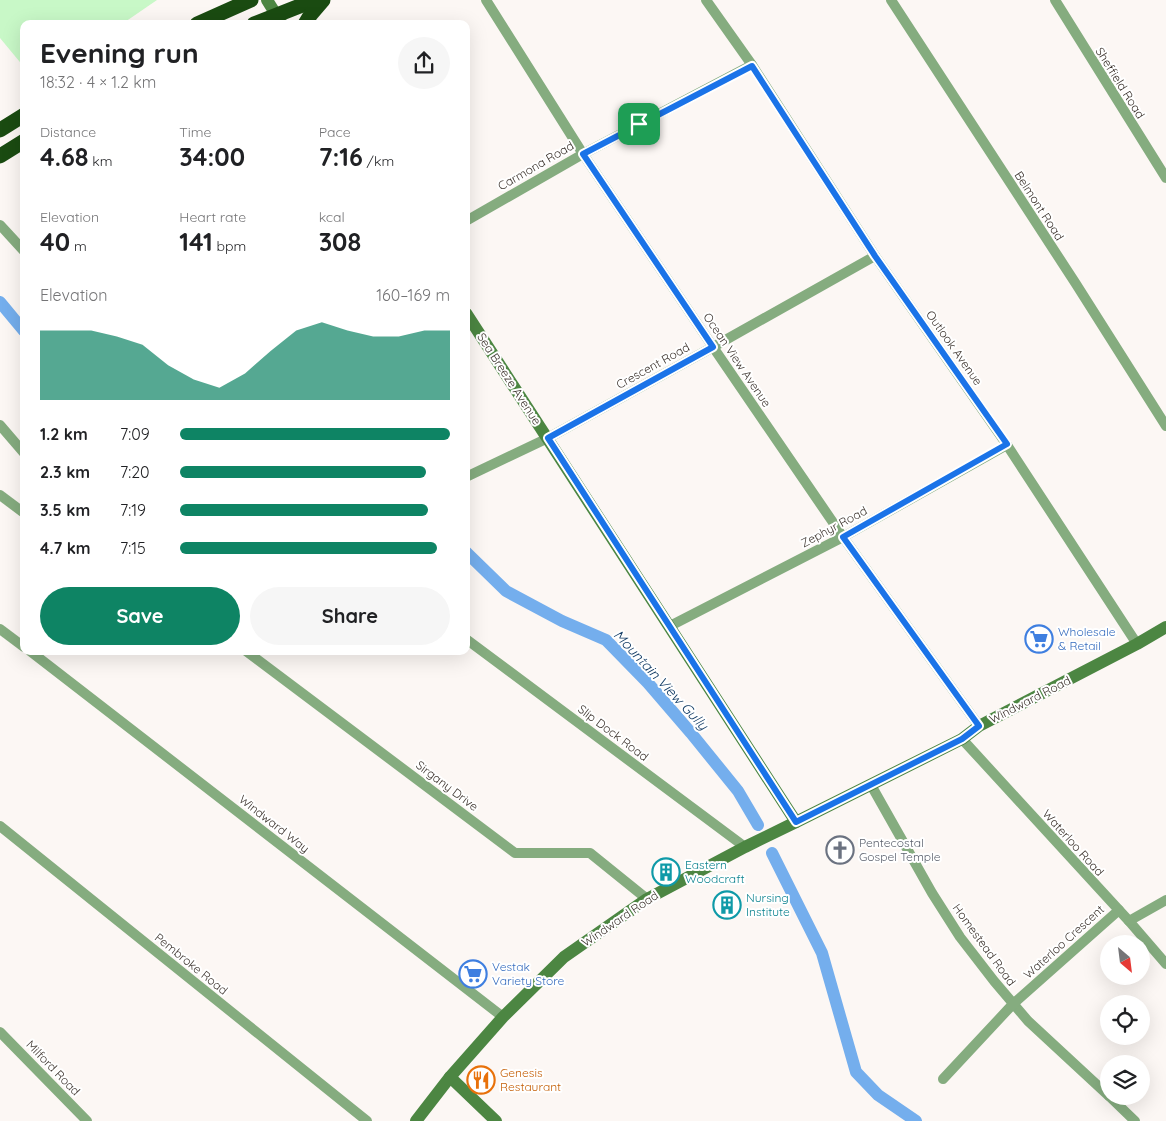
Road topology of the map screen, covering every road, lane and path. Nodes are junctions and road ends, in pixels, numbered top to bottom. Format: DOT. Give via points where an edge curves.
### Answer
graph roads {
  1 [pos="251,0"];
  2 [pos="267,0"];
  3 [pos="315,0"];
  4 [pos="323,0"];
  5 [pos="486,0"];
  6 [pos="706,0"];
  7 [pos="890,0"];
  8 [pos="1055,0"];
  9 [pos="206,20"];
  10 [pos="280,20"];
  11 [pos="307,20"];
  12 [pos="752,66"];
  13 [pos="20,118"];
  14 [pos="0,130"];
  15 [pos="20,144"];
  16 [pos="583,154"];
  17 [pos="0,156"];
  18 [pos="1166,178"];
  19 [pos="470,219"];
  20 [pos="0,226"];
  21 [pos="20,247"];
  22 [pos="875,256"];
  23 [pos="470,319"];
  24 [pos="713,347"];
  25 [pos="0,425"];
  26 [pos="1166,426"];
  27 [pos="548,438"];
  28 [pos="1007,444"];
  29 [pos="20,448"];
  30 [pos="470,476"];
  31 [pos="0,495"];
  32 [pos="20,510"];
  33 [pos="843,537"];
  34 [pos="670,626"];
  35 [pos="1166,627"];
  36 [pos="0,629"];
  37 [pos="20,641"];
  38 [pos="470,642"];
  39 [pos="1137,644"];
  40 [pos="35,655"];
  41 [pos="251,655"];
  42 [pos="979,726"];
  43 [pos="962,739"];
  44 [pos="871,785"];
  45 [pos="796,822"];
  46 [pos="0,826"];
  47 [pos="745,847"];
  48 [pos="647,899"];
  49 [pos="1166,900"];
  50 [pos="1119,910"];
  51 [pos="1129,921"];
  52 [pos="1166,964"];
  53 [pos="1013,1004"];
  54 [pos="503,1017"];
  55 [pos="0,1032"];
  56 [pos="450,1077"];
  57 [pos="943,1079"];
  58 [pos="1100,1088"];
  59 [pos="1119,1105"];
  60 [pos="87,1121"];
  61 [pos="367,1121"];
  62 [pos="416,1121"];
  63 [pos="496,1121"];
  64 [pos="1136,1121"];
  1 -- 9 [label="highway"];
  2 -- 10 [label="main road"];
  3 -- 10 [label="highway"];
  4 -- 11 [label="highway"];
  5 -- 16 [label="street, Ocean View Avenue"];
  6 -- 12 [label="street, Outlook Avenue"];
  7 -- 26 [label="street, Belmont Road"];
  8 -- 18 [label="street, Sheffield Road"];
  12 -- 16 [label="street, Carmona Road"];
  12 -- 22 [label="street, Outlook Avenue"];
  13 -- 14 [label="highway"];
  15 -- 17 [label="highway"];
  16 -- 19 [label="street, Carmona Road"];
  16 -- 24 [label="street, Ocean View Avenue"];
  20 -- 21 [label="street"];
  22 -- 24 [label="street, Crescent Road"];
  22 -- 28 [label="street, Outlook Avenue"];
  23 -- 27 [label="main road, Sea Breeze Avenue"];
  24 -- 27 [label="street, Crescent Road"];
  24 -- 33 [label="street, Ocean View Avenue"];
  25 -- 29 [label="street"];
  27 -- 30 [label="street, Crescent Road"];
  27 -- 34 [label="main road, Sea Breeze Avenue"];
  28 -- 33 [label="street, Zephyr Road"];
  28 -- 39 [label="street, Outlook Avenue"];
  31 -- 32 [label="street"];
  33 -- 34 [label="street, Zephyr Road"];
  33 -- 42 [label="street, Ocean View Avenue"];
  34 -- 45 [label="main road, Sea Breeze Avenue"];
  35 -- 39 [label="main road, Windward Road"];
  36 -- 37 [label="street"];
  38 -- 47 [label="street, Slip Dock Road"];
  39 -- 42 [label="main road, Windward Road"];
  40 -- 54 [label="street, Windward Way"];
  41 -- 48 [label="street, Sirgany Drive" via="515,852 590,853"];
  42 -- 43 [label="main road, Windward Road"];
  43 -- 44 [label="main road, Windward Road"];
  43 -- 50 [label="street, Waterloo Road"];
  44 -- 45 [label="main road, Windward Road"];
  44 -- 53 [label="street, Homestead Road" via="941,908"];
  45 -- 47 [label="main road, Windward Road"];
  46 -- 61 [label="street, Pembroke Road"];
  47 -- 48 [label="main road, Windward Road"];
  48 -- 54 [label="main road, Windward Road" via="564,957"];
  49 -- 51 [label="street"];
  50 -- 51 [label="street, Waterloo Road"];
  50 -- 53 [label="street, Waterloo Crescent"];
  51 -- 52 [label="street, Waterloo Road"];
  53 -- 57 [label="street, Waterloo Crescent"];
  53 -- 58 [label="street, Homestead Road"];
  54 -- 56 [label="main road, Windward Road"];
  55 -- 60 [label="street, Milford Road"];
  56 -- 62 [label="main road, Windward Road"];
  56 -- 63 [label="main road"];
  59 -- 64 [label="street, Homestead Road"];
}
